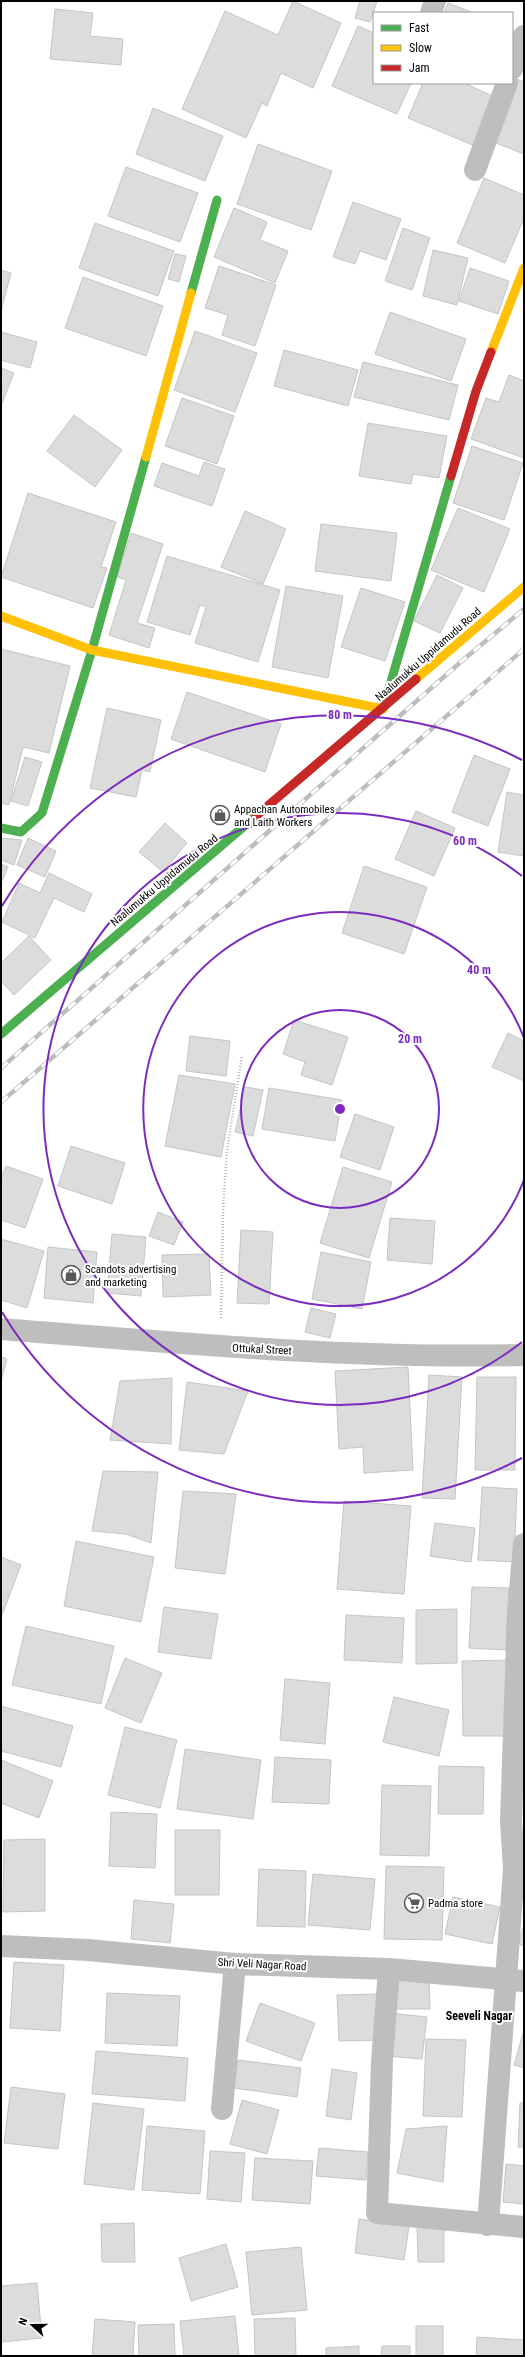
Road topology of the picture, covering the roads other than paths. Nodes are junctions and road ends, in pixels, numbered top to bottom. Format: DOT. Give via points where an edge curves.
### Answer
graph roads {
  1 [pos="435,1"];
  2 [pos="430,12"];
  3 [pos="524,36"];
  4 [pos="513,66"];
  5 [pos="507,84"];
  6 [pos="475,170"];
  7 [pos="217,200"];
  8 [pos="524,268"];
  9 [pos="524,587"];
  10 [pos="1,616"];
  11 [pos="92,650"];
  12 [pos="383,709"];
  13 [pos="1,828"];
  14 [pos="1,1034"];
  15 [pos="1,1329"];
  16 [pos="524,1354"];
  17 [pos="524,1544"];
  18 [pos="1,1946"];
  19 [pos="235,1964"];
  20 [pos="389,1969"];
  21 [pos="515,1980"];
  22 [pos="222,2109"];
  23 [pos="488,2225"];
  24 [pos="524,2227"];
  1 -- 2 [label="street"];
  3 -- 4 [label="street"];
  5 -- 6 [label="street"];
  7 -- 11 [label="street"];
  8 -- 12 [label="street" via="476,391"];
  9 -- 12 [label="street, Naalumukku Uppidamudu Road"];
  10 -- 11 [label="street"];
  11 -- 12 [label="street"];
  11 -- 13 [label="street" via="42,813 21,832"];
  12 -- 14 [label="street, Naalumukku Uppidamudu Road"];
  15 -- 16 [label="street, Ottukal Street" via="220,1346 455,1356"];
  17 -- 21 [label="street" via="518,1613 511,1814"];
  18 -- 19 [label="street, Shri Veli Nagar Road" via="88,1950"];
  19 -- 20 [label="street, Shri Veli Nagar Road"];
  19 -- 22 [label="street"];
  20 -- 21 [label="street, Shri Veli Nagar Road"];
  20 -- 23 [label="street" via="382,2061 377,2212"];
  21 -- 23 [label="street"];
  23 -- 24 [label="street"];
}
